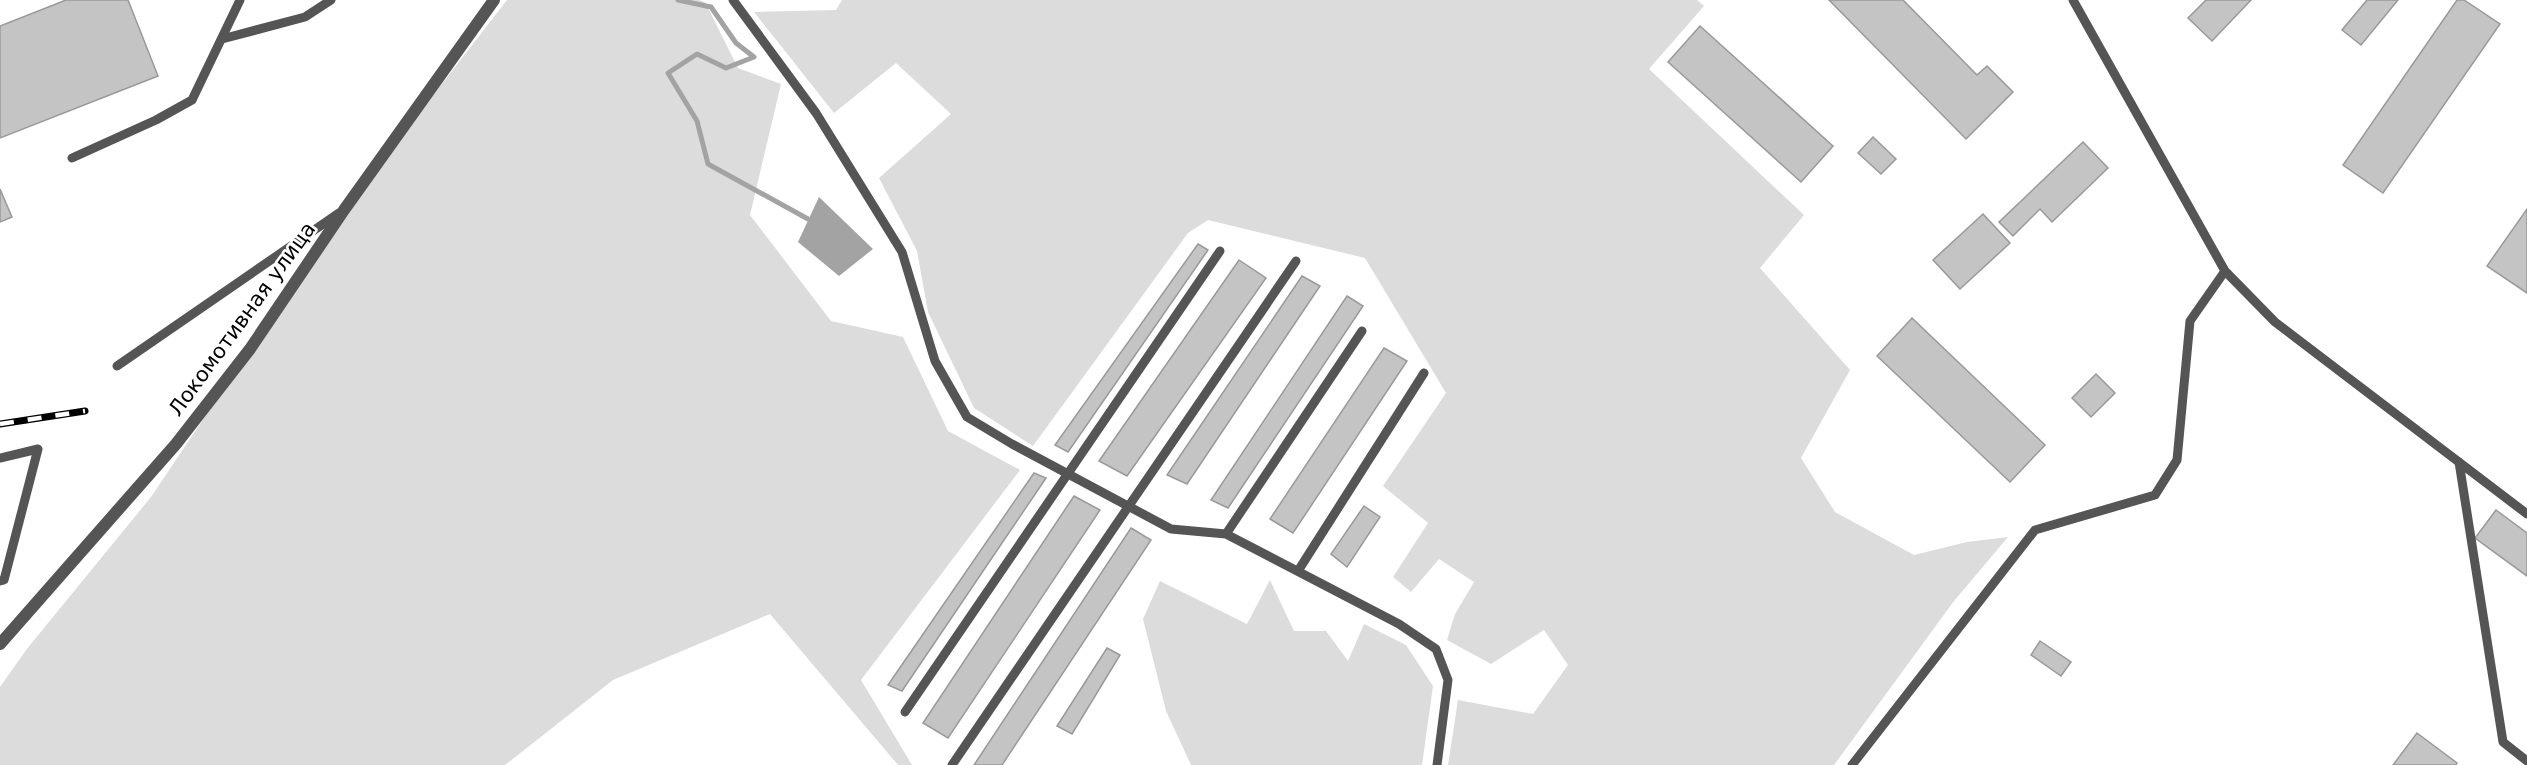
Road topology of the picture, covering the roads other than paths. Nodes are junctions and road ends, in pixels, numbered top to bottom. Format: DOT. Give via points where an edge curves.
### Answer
graph roads {
  1 [pos="240,0"];
  2 [pos="331,0"];
  3 [pos="494,0"];
  4 [pos="733,0"];
  5 [pos="2073,0"];
  6 [pos="222,39"];
  7 [pos="72,158"];
  8 [pos="344,210"];
  9 [pos="1220,251"];
  10 [pos="1296,261"];
  11 [pos="2225,271"];
  12 [pos="1362,331"];
  13 [pos="117,366"];
  14 [pos="1424,373"];
  15 [pos="0,458"];
  16 [pos="2459,462"];
  17 [pos="1069,475"];
  18 [pos="1127,506"];
  19 [pos="2527,514"];
  20 [pos="1227,534"];
  21 [pos="1298,571"];
  22 [pos="0,581"];
  23 [pos="0,644"];
  24 [pos="905,712"];
  25 [pos="2527,760"];
  26 [pos="952,765"];
  27 [pos="1437,765"];
  28 [pos="1852,765"];
  1 -- 6 [label="lane"];
  2 -- 6 [label="lane" via="305,17"];
  3 -- 8 [label="street, Локомотивная улица"];
  4 -- 17 [label="lane" via="816,113 902,252 934,361 967,417"];
  5 -- 11 [label="lane"];
  6 -- 7 [label="lane" via="192,100"];
  8 -- 13 [label="lane"];
  8 -- 23 [label="street, Локомотивная улица" via="250,349 176,444"];
  9 -- 17 [label="lane"];
  10 -- 18 [label="lane"];
  11 -- 16 [label="lane" via="2275,322"];
  11 -- 28 [label="lane" via="2190,321 2177,460 2155,495 2035,530"];
  12 -- 20 [label="lane"];
  14 -- 21 [label="lane"];
  15 -- 22 [label="lane" via="38,449 4,580"];
  16 -- 19 [label="lane"];
  16 -- 25 [label="lane" via="2503,742"];
  17 -- 18 [label="lane"];
  17 -- 24 [label="lane"];
  18 -- 20 [label="lane" via="1171,529"];
  18 -- 26 [label="lane"];
  20 -- 21 [label="lane"];
  21 -- 27 [label="lane" via="1399,624 1436,649 1448,680"];
}
